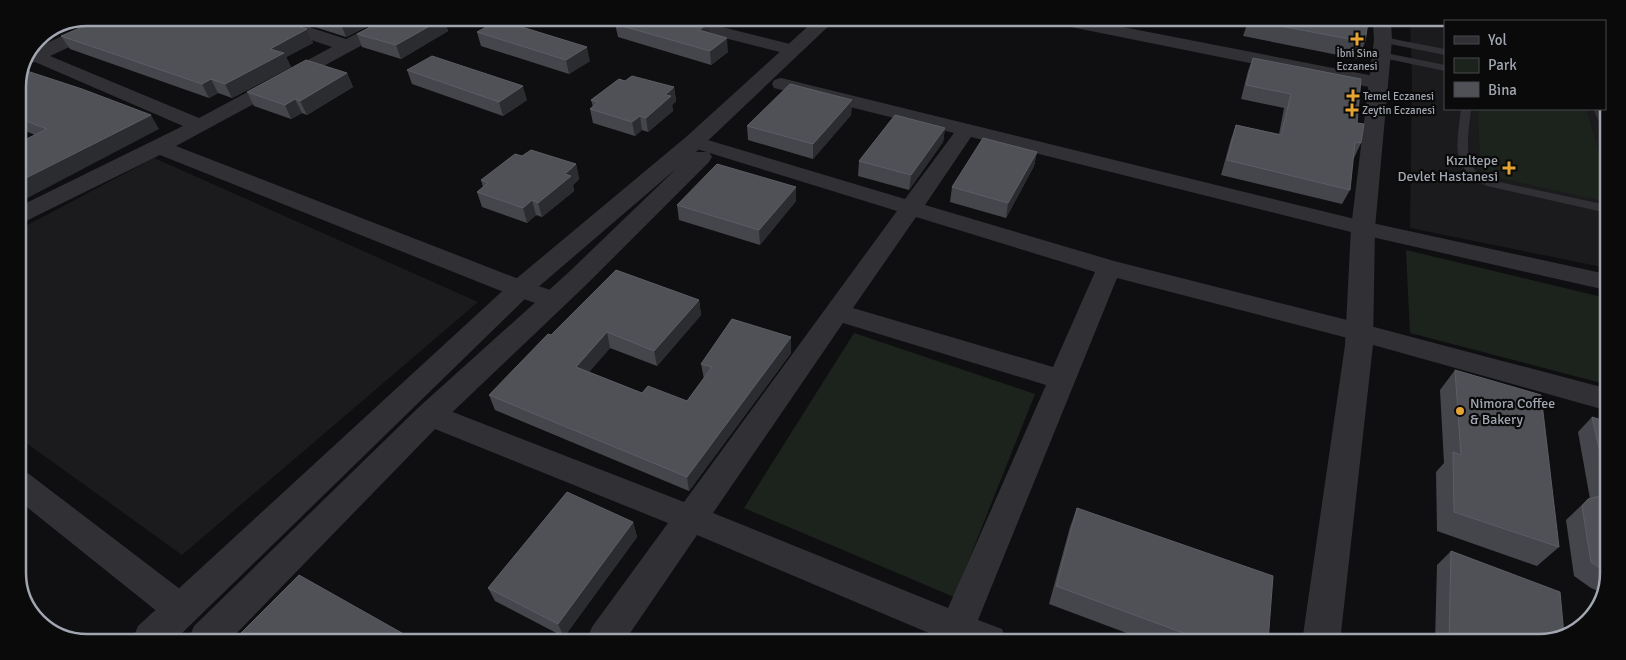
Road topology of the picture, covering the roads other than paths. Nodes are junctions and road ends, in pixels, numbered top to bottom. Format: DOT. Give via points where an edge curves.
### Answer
graph roads {
  1 [pos="101,26"];
  2 [pos="287,26"];
  3 [pos="384,26"];
  4 [pos="698,26"];
  5 [pos="819,26"];
  6 [pos="840,26"];
  7 [pos="1092,26"];
  8 [pos="1382,39"];
  9 [pos="348,46"];
  10 [pos="792,50"];
  11 [pos="1444,52"];
  12 [pos="37,53"];
  13 [pos="35,57"];
  14 [pos="1444,68"];
  15 [pos="1379,82"];
  16 [pos="781,84"];
  17 [pos="1466,110"];
  18 [pos="199,125"];
  19 [pos="966,130"];
  20 [pos="703,144"];
  21 [pos="159,147"];
  22 [pos="909,207"];
  23 [pos="1600,207"];
  24 [pos="26,212"];
  25 [pos="1363,228"];
  26 [pos="1109,268"];
  27 [pos="1600,281"];
  28 [pos="520,289"];
  29 [pos="554,300"];
  30 [pos="835,312"];
  31 [pos="1359,332"];
  32 [pos="1062,380"];
  33 [pos="1600,398"];
  34 [pos="430,416"];
  35 [pos="26,489"];
  36 [pos="690,518"];
  37 [pos="181,610"];
  38 [pos="156,634"];
  39 [pos="212,634"];
  40 [pos="609,634"];
  41 [pos="955,634"];
  42 [pos="1322,634"];
  1 -- 12 [label="street"];
  2 -- 9 [label="street"];
  3 -- 9 [label="street"];
  4 -- 10 [label="street"];
  5 -- 10 [label="street"];
  6 -- 16 [label="street"];
  7 -- 15 [label="street"];
  8 -- 11 [label="lane"];
  8 -- 14 [label="lane"];
  8 -- 15 [label="street"];
  9 -- 18 [label="street"];
  10 -- 20 [label="street"];
  13 -- 18 [label="street"];
  15 -- 25 [label="street"];
  16 -- 19 [label="street"];
  16 -- 20 [label="street"];
  17 -- 23 [label="lane" via="1464,146 1467,168 1476,175 1491,184"];
  18 -- 21 [label="street"];
  19 -- 22 [label="street"];
  19 -- 25 [label="street"];
  20 -- 22 [label="street"];
  20 -- 28 [label="street"];
  20 -- 29 [label="street"];
  21 -- 24 [label="street"];
  21 -- 28 [label="street"];
  22 -- 26 [label="street"];
  22 -- 30 [label="street"];
  25 -- 27 [label="street"];
  25 -- 31 [label="street"];
  26 -- 31 [label="street"];
  26 -- 32 [label="street"];
  28 -- 29 [label="street"];
  28 -- 37 [label="street"];
  29 -- 34 [label="street"];
  30 -- 32 [label="street"];
  30 -- 36 [label="street"];
  31 -- 33 [label="street"];
  31 -- 42 [label="street"];
  32 -- 41 [label="street"];
  34 -- 36 [label="street"];
  34 -- 39 [label="street"];
  35 -- 37 [label="street"];
  36 -- 40 [label="street"];
  36 -- 41 [label="street"];
  37 -- 38 [label="street"];
}
